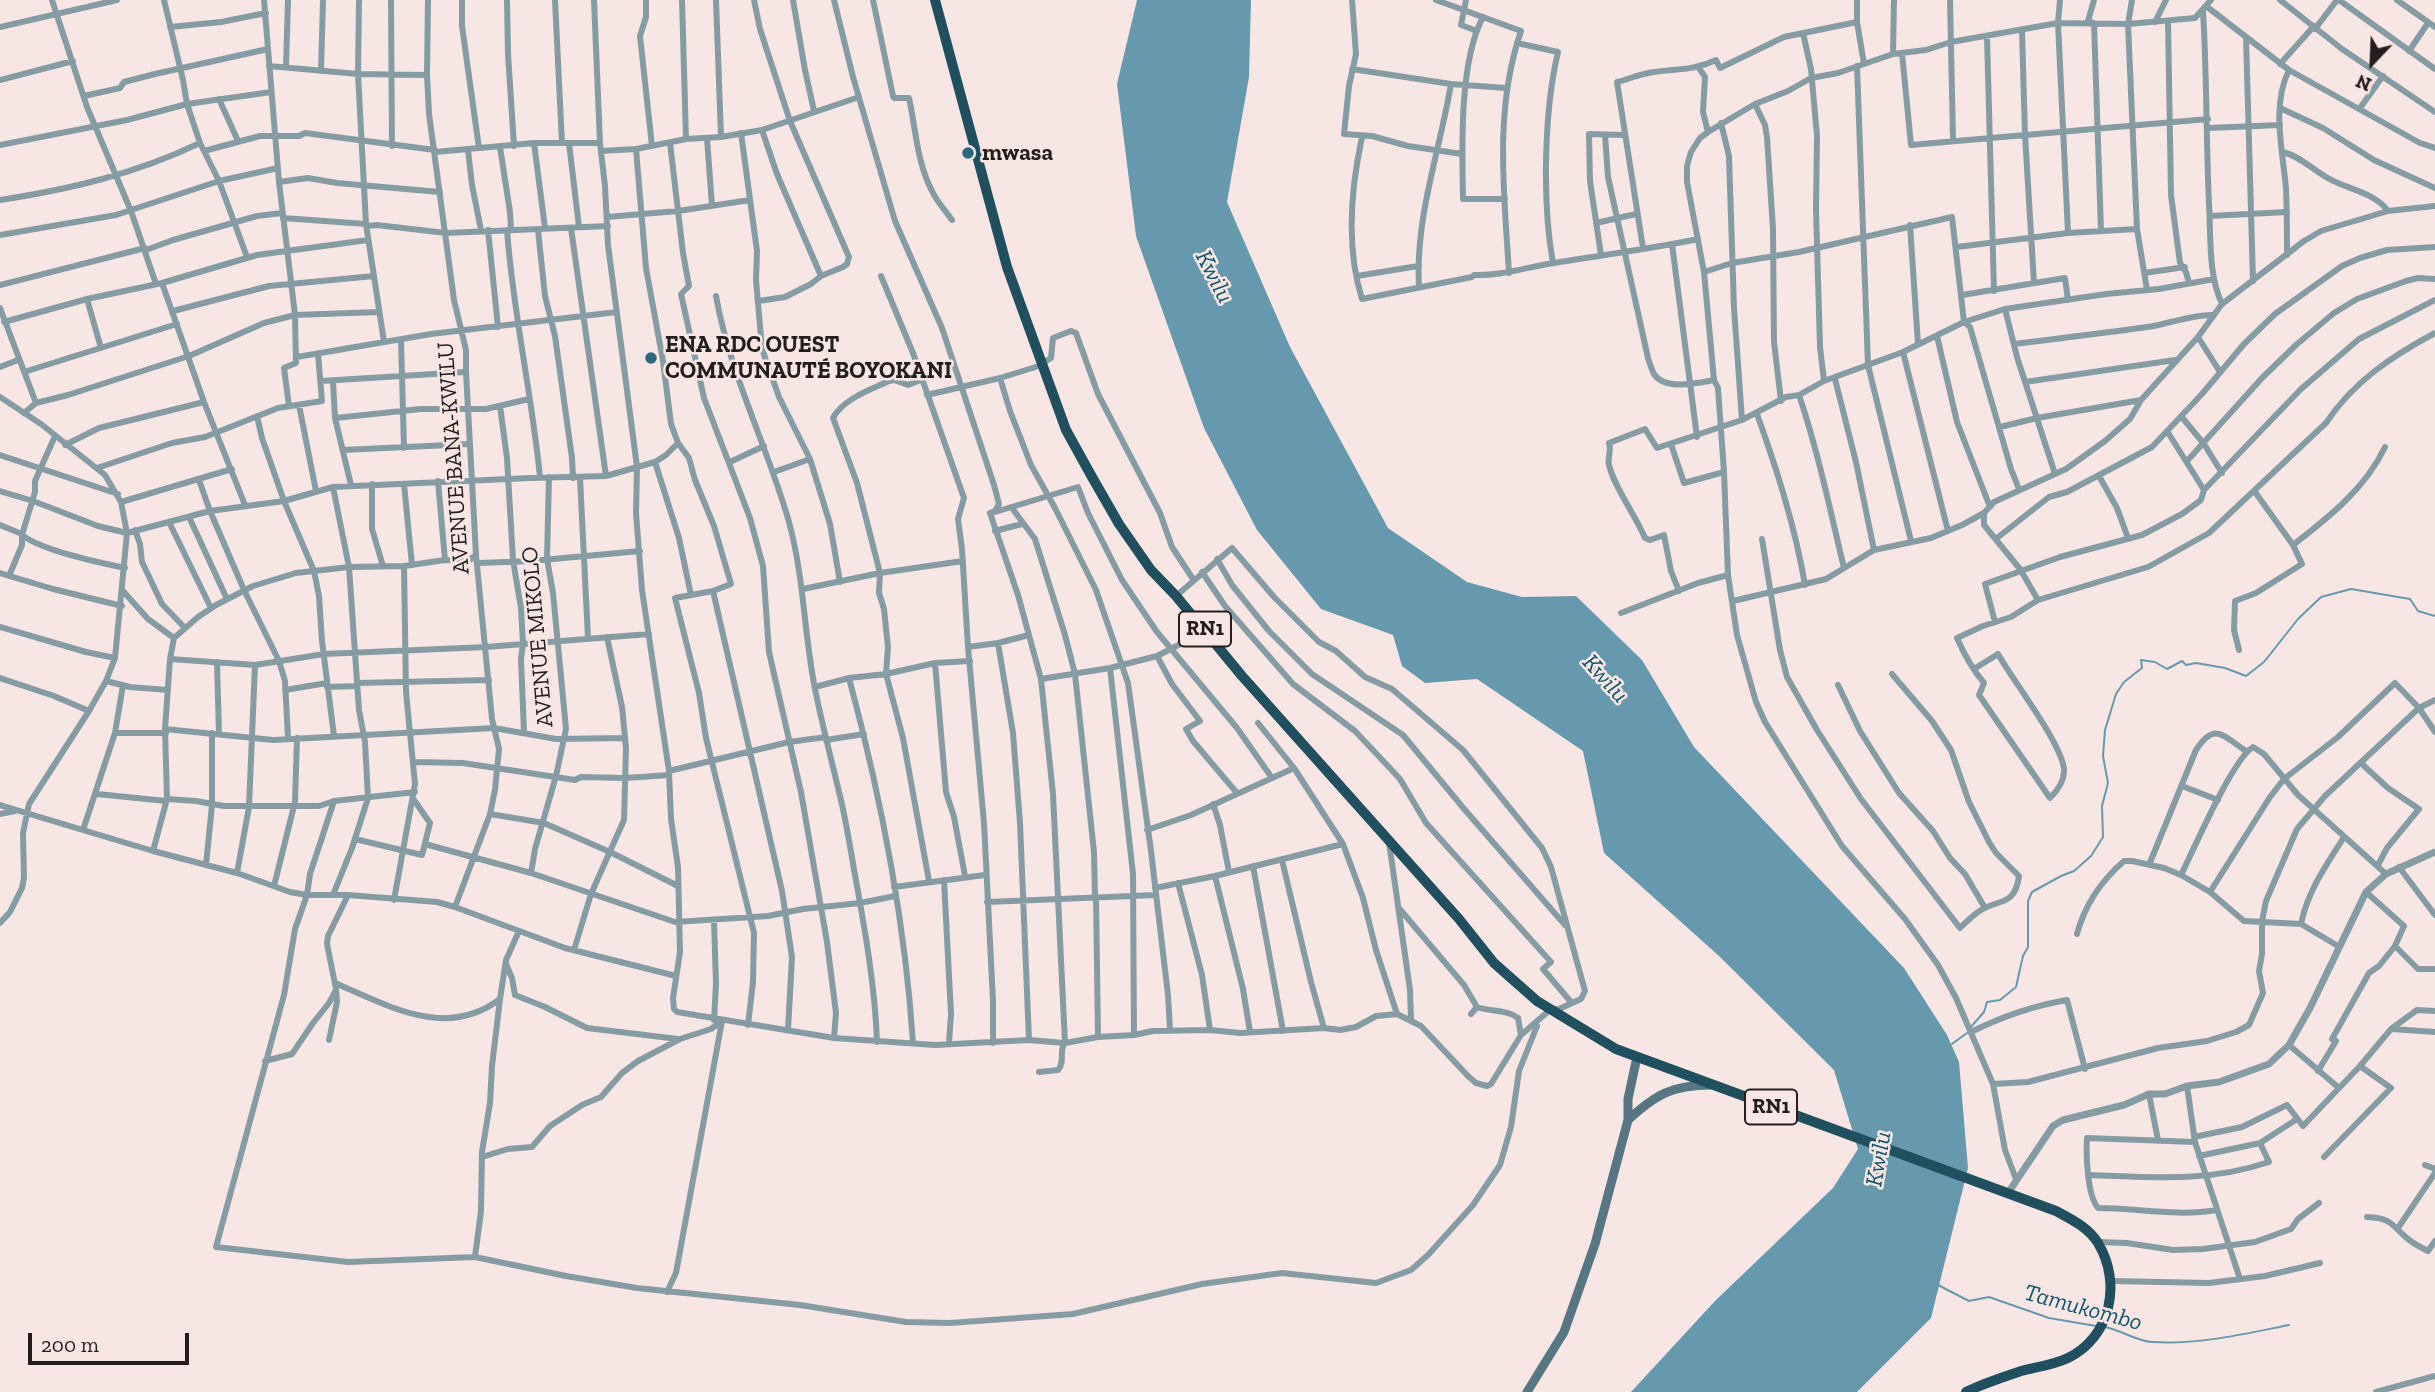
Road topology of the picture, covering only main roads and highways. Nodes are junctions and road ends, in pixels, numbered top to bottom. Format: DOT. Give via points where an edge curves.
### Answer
graph roads {
  1 [pos="935,0"];
  2 [pos="1637,1057"];
  3 [pos="1712,1084"];
  4 [pos="1628,1120"];
  5 [pos="1527,1392"];
  6 [pos="1966,1392"];
  1 -- 2 [label="highway, RN1" via="1007,267 1041,364 1066,429 1119,524 1242,676 1494,963 1583,1031"];
  2 -- 3 [label="highway, RN1"];
  2 -- 4 [label="main road"];
  3 -- 4 [label="main road" via="1668,1090"];
  3 -- 6 [label="highway, RN1" via="2056,1211 2090,1232 2108,1265 2111,1281 2104,1322 2083,1349 2068,1358"];
  4 -- 5 [label="main road" via="1577,1298 1564,1332"];
}
